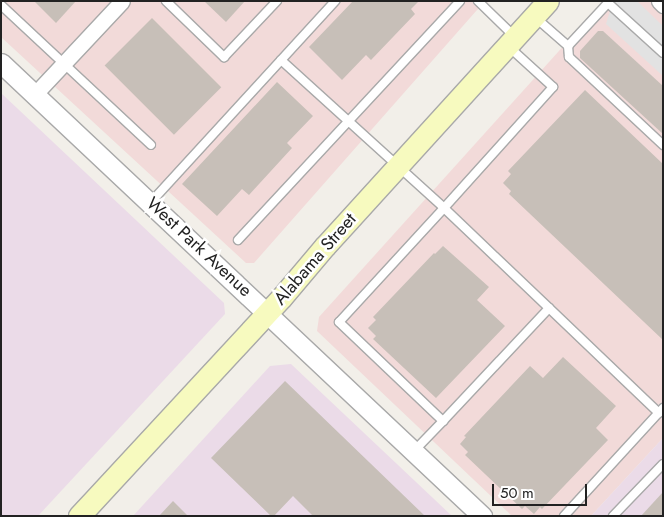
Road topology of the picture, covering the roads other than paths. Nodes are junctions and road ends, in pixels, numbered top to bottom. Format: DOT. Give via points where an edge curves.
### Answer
graph roads {
  1 [pos="122,1"];
  2 [pos="166,1"];
  3 [pos="277,1"];
  4 [pos="335,1"];
  5 [pos="460,1"];
  6 [pos="478,1"];
  7 [pos="659,1"];
  8 [pos="1,4"];
  9 [pos="663,5"];
  10 [pos="539,9"];
  11 [pos="512,42"];
  12 [pos="568,46"];
  13 [pos="663,53"];
  14 [pos="281,60"];
  15 [pos="1,62"];
  16 [pos="64,62"];
  17 [pos="35,94"];
  18 [pos="347,122"];
  19 [pos="151,145"];
  20 [pos="663,145"];
  21 [pos="397,167"];
  22 [pos="151,202"];
  23 [pos="444,208"];
  24 [pos="238,240"];
  25 [pos="549,308"];
  26 [pos="268,312"];
  27 [pos="661,410"];
  28 [pos="443,421"];
  29 [pos="415,450"];
  30 [pos="663,464"];
  31 [pos="79,516"];
  32 [pos="482,516"];
  33 [pos="564,516"];
  34 [pos="613,516"];
  1 -- 16 [label="street"];
  2 -- 3 [label="lane" via="224,57"];
  4 -- 14 [label="lane"];
  5 -- 18 [label="lane"];
  6 -- 11 [label="lane"];
  7 -- 9 [label="street"];
  8 -- 16 [label="lane"];
  10 -- 11 [label="main road, Alabama Street"];
  10 -- 12 [label="lane"];
  11 -- 21 [label="main road, Alabama Street"];
  11 -- 23 [label="lane" via="553,87"];
  12 -- 13 [label="lane" via="608,3"];
  12 -- 20 [label="lane" via="569,57"];
  14 -- 18 [label="lane"];
  14 -- 22 [label="lane"];
  15 -- 17 [label="street, West Park Avenue"];
  16 -- 17 [label="street"];
  16 -- 19 [label="lane"];
  17 -- 22 [label="street, West Park Avenue"];
  18 -- 21 [label="lane"];
  18 -- 24 [label="lane"];
  21 -- 23 [label="lane"];
  21 -- 26 [label="main road, Alabama Street"];
  22 -- 26 [label="street, West Park Avenue"];
  23 -- 25 [label="lane"];
  23 -- 28 [label="lane" via="339,322"];
  25 -- 27 [label="lane"];
  25 -- 28 [label="lane"];
  26 -- 29 [label="street, West Park Avenue"];
  26 -- 31 [label="main road, Alabama Street"];
  27 -- 33 [label="lane"];
  28 -- 29 [label="lane"];
  29 -- 32 [label="street, West Park Avenue"];
  30 -- 34 [label="lane"];
}
